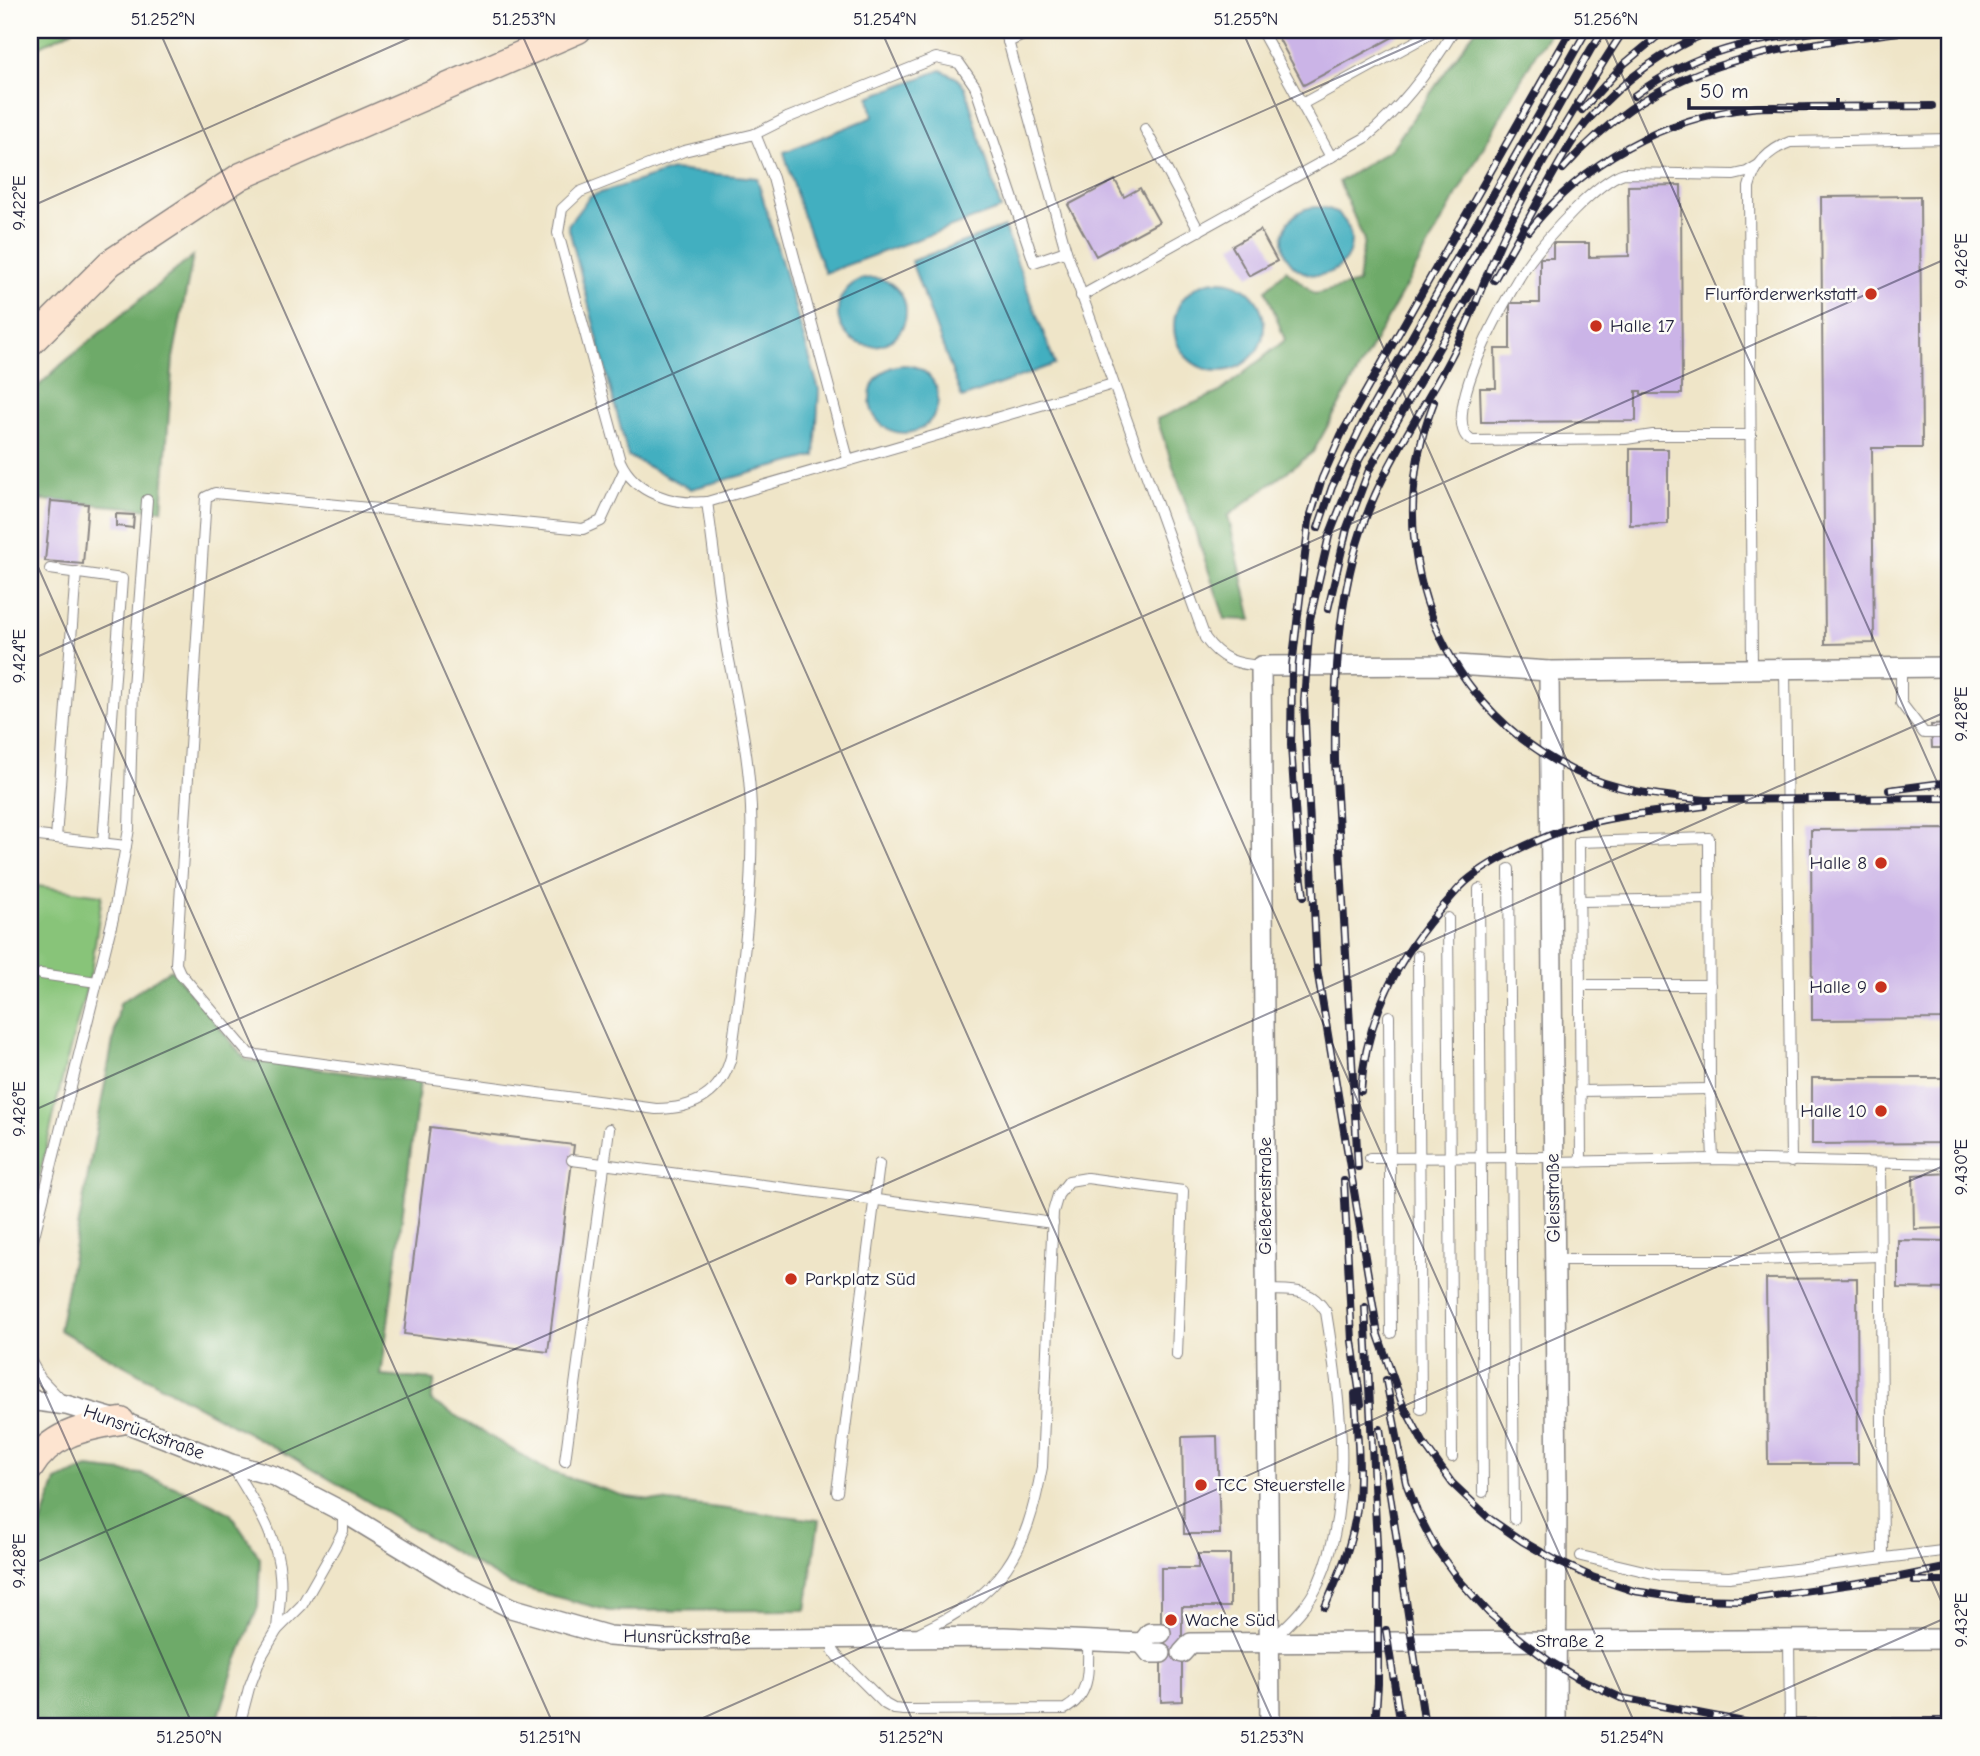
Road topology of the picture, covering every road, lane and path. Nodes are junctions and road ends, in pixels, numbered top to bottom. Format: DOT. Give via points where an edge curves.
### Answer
graph roads {
  1 [pos="578,30"];
  2 [pos="1005,30"];
  3 [pos="1034,30"];
  4 [pos="1261,30"];
  5 [pos="1437,30"];
  6 [pos="1454,30"];
  7 [pos="1008,42"];
  8 [pos="1302,104"];
  9 [pos="1145,129"];
  10 [pos="755,134"];
  11 [pos="1950,139"];
  12 [pos="1331,157"];
  13 [pos="1757,166"];
  14 [pos="1199,231"];
  15 [pos="1066,250"];
  16 [pos="1081,296"];
  17 [pos="30,344"];
  18 [pos="1113,384"];
  19 [pos="1751,435"];
  20 [pos="848,459"];
  21 [pos="624,471"];
  22 [pos="147,500"];
  23 [pos="707,502"];
  24 [pos="50,569"];
  25 [pos="76,572"];
  26 [pos="1261,666"];
  27 [pos="1950,667"];
  28 [pos="1901,668"];
  29 [pos="1752,669"];
  30 [pos="1785,669"];
  31 [pos="1549,671"];
  32 [pos="1950,733"];
  33 [pos="30,835"];
  34 [pos="56,838"];
  35 [pos="103,844"];
  36 [pos="126,846"];
  37 [pos="1509,869"];
  38 [pos="1479,889"];
  39 [pos="1710,899"];
  40 [pos="1579,901"];
  41 [pos="1448,918"];
  42 [pos="1418,956"];
  43 [pos="41,974"];
  44 [pos="97,982"];
  45 [pos="1580,985"];
  46 [pos="1710,985"];
  47 [pos="1389,1016"];
  48 [pos="1710,1088"];
  49 [pos="1580,1091"];
  50 [pos="609,1129"];
  51 [pos="1370,1157"];
  52 [pos="1419,1157"];
  53 [pos="1450,1157"];
  54 [pos="1481,1157"];
  55 [pos="1511,1157"];
  56 [pos="1390,1158"];
  57 [pos="1713,1159"];
  58 [pos="572,1160"];
  59 [pos="1552,1160"];
  60 [pos="1581,1162"];
  61 [pos="1791,1162"];
  62 [pos="604,1164"];
  63 [pos="879,1164"];
  64 [pos="1880,1164"];
  65 [pos="1950,1164"];
  66 [pos="874,1200"];
  67 [pos="1053,1223"];
  68 [pos="33,1224"];
  69 [pos="30,1252"];
  70 [pos="1881,1256"];
  71 [pos="1555,1260"];
  72 [pos="1266,1290"];
  73 [pos="1391,1333"];
  74 [pos="1177,1355"];
  75 [pos="30,1360"];
  76 [pos="30,1400"];
  77 [pos="66,1405"];
  78 [pos="1421,1409"];
  79 [pos="121,1421"];
  80 [pos="1452,1457"];
  81 [pos="565,1461"];
  82 [pos="231,1464"];
  83 [pos="30,1468"];
  84 [pos="836,1492"];
  85 [pos="1483,1492"];
  86 [pos="343,1512"];
  87 [pos="1514,1519"];
  88 [pos="1950,1549"];
  89 [pos="1581,1556"];
  90 [pos="1883,1558"];
  91 [pos="277,1630"];
  92 [pos="833,1637"];
  93 [pos="910,1637"];
  94 [pos="1950,1639"];
  95 [pos="1789,1640"];
  96 [pos="1088,1641"];
  97 [pos="1556,1641"];
  98 [pos="1161,1643"];
  99 [pos="1185,1643"];
  100 [pos="1269,1643"];
  101 [pos="239,1726"];
  102 [pos="1270,1726"];
  103 [pos="1556,1726"];
  104 [pos="1790,1726"];
  1 -- 17 [label="main road" via="241,176 110,263"];
  2 -- 7 [label="lane"];
  3 -- 7 [label="lane"];
  4 -- 8 [label="lane"];
  5 -- 8 [label="lane"];
  6 -- 12 [label="lane" via="1434,63 1381,125"];
  7 -- 15 [label="lane"];
  8 -- 12 [label="lane"];
  9 -- 14 [label="lane"];
  10 -- 15 [label="lane" via="936,58 959,63 975,86 1034,262"];
  10 -- 20 [label="lane" via="773,178"];
  10 -- 21 [label="lane" via="684,151 612,177 580,192 562,209 558,233"];
  11 -- 13 [label="lane" via="1801,140 1772,150"];
  12 -- 14 [label="lane"];
  13 -- 19 [label="lane" via="1749,187"];
  13 -- 19 [label="lane" via="1734,175 1624,173 1590,196 1528,262 1494,320 1462,404 1463,430 1472,441"];
  14 -- 16 [label="lane"];
  15 -- 16 [label="lane"];
  16 -- 18 [label="lane"];
  18 -- 20 [label="lane"];
  18 -- 26 [label="lane" via="1205,638 1237,664"];
  19 -- 29 [label="lane"];
  20 -- 23 [label="lane"];
  21 -- 23 [label="lane" via="652,493 688,504"];
  21 -- 23 [label="lane" via="601,521 583,529 215,493 206,497 176,964 248,1054 656,1109 691,1104 720,1084 731,1057 749,919 751,806"];
  22 -- 36 [label="lane"];
  24 -- 25 [label="lane"];
  25 -- 34 [label="lane"];
  25 -- 35 [label="lane" via="122,579"];
  26 -- 31 [label="street" via="1456,665"];
  26 -- 72 [label="street, Gießereistraße"];
  27 -- 28 [label="street"];
  28 -- 30 [label="street"];
  28 -- 32 [label="lane" via="1901,703 1924,733"];
  29 -- 30 [label="street"];
  29 -- 31 [label="street"];
  30 -- 61 [label="lane"];
  31 -- 59 [label="street, Gleisstraße"];
  33 -- 34 [label="lane"];
  34 -- 35 [label="lane"];
  35 -- 36 [label="lane"];
  36 -- 44 [label="lane"];
  37 -- 55 [label="lane"];
  38 -- 54 [label="lane"];
  39 -- 40 [label="lane"];
  39 -- 40 [label="lane" via="1709,838 1579,842"];
  39 -- 46 [label="lane"];
  40 -- 45 [label="lane"];
  41 -- 53 [label="lane"];
  42 -- 52 [label="lane"];
  43 -- 44 [label="lane"];
  44 -- 68 [label="lane"];
  45 -- 46 [label="lane"];
  45 -- 49 [label="lane"];
  46 -- 48 [label="lane"];
  47 -- 56 [label="lane"];
  48 -- 49 [label="lane"];
  48 -- 57 [label="lane"];
  49 -- 60 [label="lane"];
  50 -- 62 [label="lane"];
  51 -- 56 [label="lane"];
  52 -- 53 [label="lane"];
  52 -- 56 [label="lane"];
  52 -- 78 [label="lane"];
  53 -- 54 [label="lane"];
  53 -- 80 [label="lane"];
  54 -- 55 [label="lane"];
  54 -- 85 [label="lane"];
  55 -- 59 [label="lane"];
  55 -- 87 [label="lane"];
  56 -- 73 [label="lane"];
  57 -- 60 [label="lane"];
  57 -- 61 [label="lane"];
  58 -- 62 [label="lane"];
  59 -- 60 [label="lane"];
  59 -- 71 [label="street, Gleisstraße"];
  61 -- 64 [label="lane"];
  62 -- 66 [label="lane"];
  62 -- 81 [label="lane"];
  63 -- 66 [label="lane"];
  64 -- 65 [label="lane"];
  64 -- 70 [label="lane"];
  66 -- 67 [label="lane"];
  66 -- 84 [label="lane"];
  67 -- 74 [label="lane" via="1058,1195 1069,1181 1112,1180 1183,1191"];
  67 -- 93 [label="lane" via="1042,1467 1035,1509 1008,1567 993,1586 972,1604"];
  68 -- 69 [label="lane"];
  70 -- 71 [label="lane"];
  70 -- 90 [label="lane"];
  71 -- 97 [label="street, Gleisstraße"];
  72 -- 100 [label="street, Gießereistraße"];
  72 -- 100 [label="lane" via="1310,1294 1326,1312 1340,1442 1340,1510 1319,1584 1297,1616"];
  75 -- 77 [label="lane"];
  76 -- 77 [label="street, Hunsrückstraße"];
  77 -- 79 [label="street, Hunsrückstraße"];
  79 -- 82 [label="street, Hunsrückstraße"];
  79 -- 83 [label="main road" via="61,1437 38,1454"];
  82 -- 86 [label="street, Hunsrückstraße" via="274,1476"];
  82 -- 91 [label="lane" via="270,1532 280,1574"];
  86 -- 91 [label="lane" via="343,1531 335,1547 302,1605"];
  86 -- 92 [label="street, Hunsrückstraße" via="511,1608 609,1636 664,1640"];
  88 -- 90 [label="lane"];
  89 -- 90 [label="lane" via="1695,1578"];
  91 -- 101 [label="lane" via="261,1657"];
  92 -- 93 [label="street, Hunsrückstraße"];
  92 -- 96 [label="lane" via="837,1656 885,1704 904,1710 1065,1709 1076,1703 1084,1690"];
  93 -- 96 [label="street, Hunsrückstraße"];
  94 -- 95 [label="street, Straße 2"];
  95 -- 97 [label="street, Straße 2"];
  95 -- 104 [label="lane"];
  96 -- 98 [label="street, Hunsrückstraße" via="1142,1643 1150,1633"];
  97 -- 100 [label="street, Straße 2"];
  97 -- 103 [label="street, Gleisstraße"];
  99 -- 100 [label="street, Straße 2"];
  100 -- 102 [label="street, Gießereistraße"];
}
